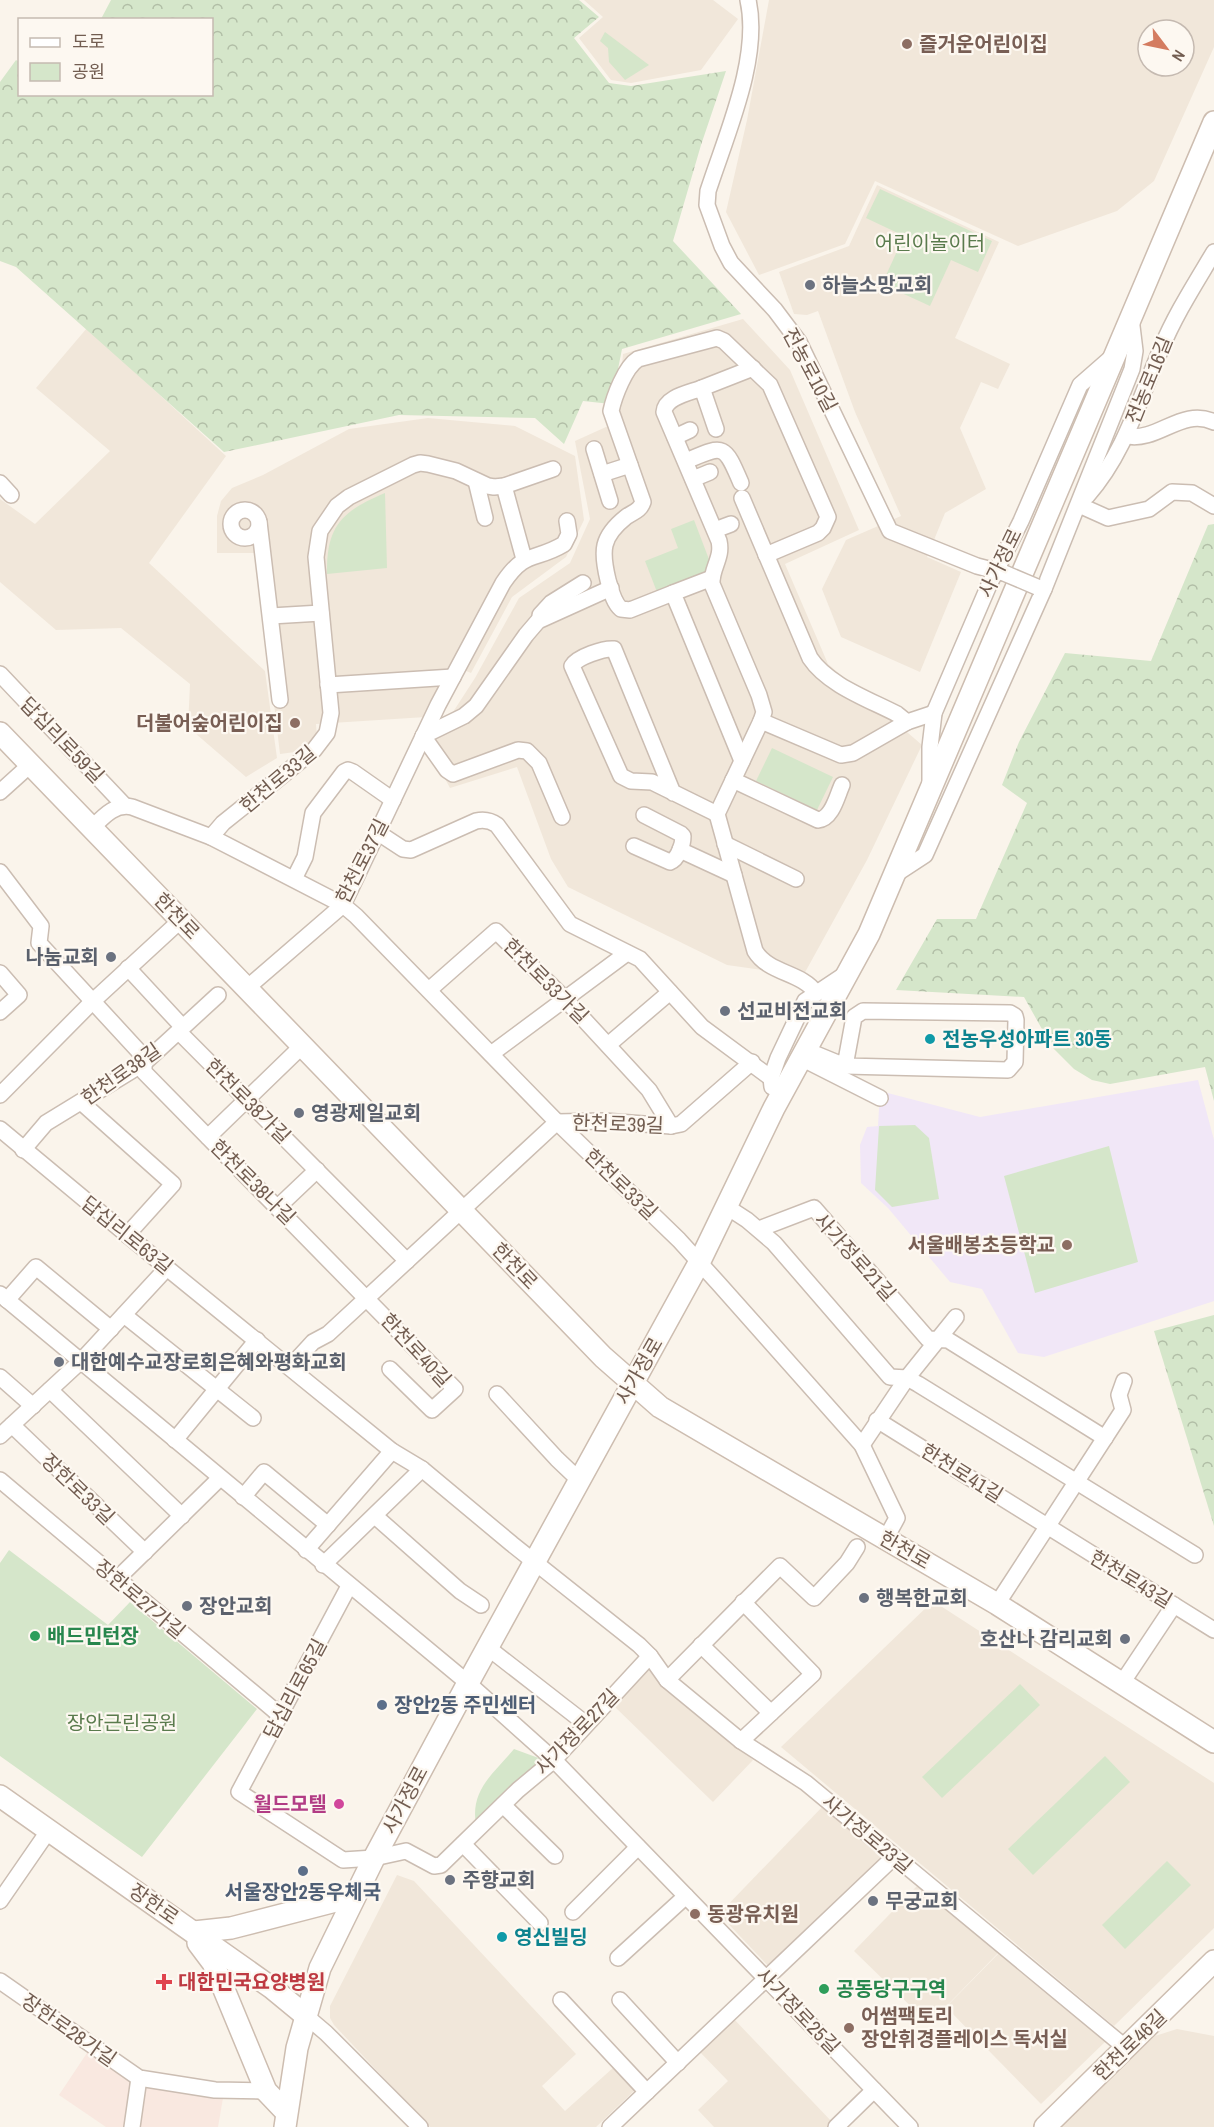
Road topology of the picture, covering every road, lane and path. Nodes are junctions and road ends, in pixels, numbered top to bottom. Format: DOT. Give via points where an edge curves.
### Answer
graph roads {
  1 [pos="747,0"];
  2 [pos="1214,122"];
  3 [pos="1214,252"];
  4 [pos="1131,318"];
  5 [pos="1116,353"];
  6 [pos="753,368"];
  7 [pos="702,388"];
  8 [pos="1214,422"];
  9 [pos="716,429"];
  10 [pos="690,430"];
  11 [pos="675,436"];
  12 [pos="1127,436"];
  13 [pos="594,449"];
  14 [pos="686,462"];
  15 [pos="630,465"];
  16 [pos="552,469"];
  17 [pos="710,472"];
  18 [pos="602,474"];
  19 [pos="693,479"];
  20 [pos="476,481"];
  21 [pos="0,483"];
  22 [pos="504,486"];
  23 [pos="11,495"];
  24 [pos="610,501"];
  25 [pos="1079,505"];
  26 [pos="1214,506"];
  27 [pos="485,519"];
  28 [pos="567,521"];
  29 [pos="259,522"];
  30 [pos="731,524"];
  31 [pos="715,530"];
  32 [pos="766,555"];
  33 [pos="524,559"];
  34 [pos="1001,572"];
  35 [pos="712,578"];
  36 [pos="583,584"];
  37 [pos="610,588"];
  38 [pos="1040,588"];
  39 [pos="673,593"];
  40 [pos="321,613"];
  41 [pos="271,616"];
  42 [pos="538,621"];
  43 [pos="0,674"];
  44 [pos="453,677"];
  45 [pos="328,685"];
  46 [pos="279,700"];
  47 [pos="934,713"];
  48 [pos="761,721"];
  49 [pos="907,722"];
  50 [pos="0,733"];
  51 [pos="423,736"];
  52 [pos="742,761"];
  53 [pos="30,765"];
  54 [pos="733,780"];
  55 [pos="842,785"];
  56 [pos="0,792"];
  57 [pos="930,792"];
  58 [pos="673,793"];
  59 [pos="393,800"];
  60 [pos="124,805"];
  61 [pos="717,814"];
  62 [pos="644,815"];
  63 [pos="562,817"];
  64 [pos="92,828"];
  65 [pos="377,832"];
  66 [pos="211,837"];
  67 [pos="724,844"];
  68 [pos="634,846"];
  69 [pos="680,850"];
  70 [pos="0,872"];
  71 [pos="896,874"];
  72 [pos="734,875"];
  73 [pos="294,879"];
  74 [pos="796,879"];
  75 [pos="343,905"];
  76 [pos="181,920"];
  77 [pos="627,953"];
  78 [pos="128,968"];
  79 [pos="849,972"];
  80 [pos="0,973"];
  81 [pos="247,988"];
  82 [pos="429,990"];
  83 [pos="670,992"];
  84 [pos="816,993"];
  85 [pos="218,995"];
  86 [pos="565,999"];
  87 [pos="93,1001"];
  88 [pos="0,1012"];
  89 [pos="181,1029"];
  90 [pos="608,1045"];
  91 [pos="302,1046"];
  92 [pos="491,1054"];
  93 [pos="804,1054"];
  94 [pos="752,1062"];
  95 [pos="144,1063"];
  96 [pos="845,1066"];
  97 [pos="771,1078"];
  98 [pos="0,1095"];
  99 [pos="880,1098"];
  100 [pos="246,1100"];
  101 [pos="81,1102"];
  102 [pos="774,1108"];
  103 [pos="557,1122"];
  104 [pos="671,1126"];
  105 [pos="0,1129"];
  106 [pos="208,1137"];
  107 [pos="23,1150"];
  108 [pos="317,1170"];
  109 [pos="278,1207"];
  110 [pos="727,1208"];
  111 [pos="461,1211"];
  112 [pos="759,1229"];
  113 [pos="127,1235"];
  114 [pos="407,1261"];
  115 [pos="699,1263"];
  116 [pos="167,1268"];
  117 [pos="4,1297"];
  118 [pos="367,1298"];
  119 [pos="124,1315"];
  120 [pos="956,1317"];
  121 [pos="111,1329"];
  122 [pos="257,1340"];
  123 [pos="938,1341"];
  124 [pos="81,1361"];
  125 [pos="290,1367"];
  126 [pos="390,1369"];
  127 [pos="0,1377"];
  128 [pos="907,1378"];
  129 [pos="1124,1381"];
  130 [pos="632,1383"];
  131 [pos="216,1389"];
  132 [pos="50,1390"];
  133 [pos="497,1394"];
  134 [pos="33,1406"];
  135 [pos="253,1418"];
  136 [pos="877,1420"];
  137 [pos="12,1425"];
  138 [pos="0,1436"];
  139 [pos="1105,1438"];
  140 [pos="175,1440"];
  141 [pos="862,1445"];
  142 [pos="392,1451"];
  143 [pos="422,1469"];
  144 [pos="220,1478"];
  145 [pos="578,1479"];
  146 [pos="0,1480"];
  147 [pos="1077,1483"];
  148 [pos="243,1497"];
  149 [pos="182,1516"];
  150 [pos="375,1516"];
  151 [pos="328,1525"];
  152 [pos="1047,1527"];
  153 [pos="886,1538"];
  154 [pos="857,1547"];
  155 [pos="306,1550"];
  156 [pos="145,1552"];
  157 [pos="1195,1555"];
  158 [pos="534,1561"];
  159 [pos="323,1564"];
  160 [pos="117,1579"];
  161 [pos="349,1586"];
  162 [pos="743,1602"];
  163 [pos="997,1604"];
  164 [pos="481,1605"];
  165 [pos="1174,1605"];
  166 [pos="1214,1630"];
  167 [pos="701,1645"];
  168 [pos="487,1647"];
  169 [pos="650,1656"];
  170 [pos="667,1680"];
  171 [pos="468,1683"];
  172 [pos="1122,1683"];
  173 [pos="771,1713"];
  174 [pos="280,1716"];
  175 [pos="586,1724"];
  176 [pos="741,1741"];
  177 [pos="1214,1742"];
  178 [pos="554,1760"];
  179 [pos="239,1792"];
  180 [pos="0,1796"];
  181 [pos="502,1805"];
  182 [pos="49,1830"];
  183 [pos="463,1844"];
  184 [pos="638,1847"];
  185 [pos="555,1856"];
  186 [pos="894,1857"];
  187 [pos="374,1858"];
  188 [pos="355,1896"];
  189 [pos="686,1896"];
  190 [pos="0,1901"];
  191 [pos="573,1912"];
  192 [pos="540,1923"];
  193 [pos="189,1929"];
  194 [pos="618,1958"];
  195 [pos="1214,1961"];
  196 [pos="766,1979"];
  197 [pos="0,1981"];
  198 [pos="561,2000"];
  199 [pos="620,2000"];
  200 [pos="306,2016"];
  201 [pos="1126,2048"];
  202 [pos="678,2063"];
  203 [pos="139,2078"];
  204 [pos="874,2090"];
  205 [pos="266,2091"];
  206 [pos="647,2092"];
  207 [pos="286,2120"];
  208 [pos="132,2127"];
  209 [pos="420,2127"];
  210 [pos="610,2127"];
  211 [pos="836,2127"];
  212 [pos="910,2127"];
  213 [pos="1045,2127"];
  1 -- 34 [label="street, 전농로10길" via="752,29 746,73 708,191 707,205 722,246 731,263 799,342 890,531"];
  2 -- 4 [label="main road, 사가정로"];
  3 -- 12 [label="street, 전농로16길" via="1167,335"];
  4 -- 5 [label="main road, 사가정로"];
  4 -- 25 [label="street" via="1135,351 1132,369"];
  5 -- 34 [label="street, 사가정로" via="1080,385"];
  5 -- 57 [label="main road, 사가정로"];
  6 -- 7 [label="street"];
  6 -- 15 [label="street" via="717,338 633,362 611,411"];
  6 -- 32 [label="street" via="770,385 828,517 818,533"];
  7 -- 9 [label="street"];
  7 -- 11 [label="street" via="665,406"];
  8 -- 12 [label="street" via="1194,417 1146,436"];
  10 -- 11 [label="street"];
  11 -- 14 [label="street"];
  12 -- 25 [label="street, 전농로16길"];
  13 -- 18 [label="street"];
  14 -- 19 [label="street"];
  14 -- 32 [label="street" via="713,450 730,458"];
  15 -- 18 [label="street"];
  15 -- 37 [label="street" via="643,502 604,544"];
  16 -- 22 [label="street"];
  17 -- 19 [label="street"];
  18 -- 24 [label="street"];
  19 -- 31 [label="street"];
  20 -- 22 [label="street"];
  20 -- 27 [label="street"];
  20 -- 40 [label="street" via="456,471 420,463 337,506 320,531 317,543"];
  21 -- 23 [label="street"];
  22 -- 33 [label="street"];
  25 -- 26 [label="street" via="1108,518 1149,509 1172,492 1192,493"];
  25 -- 38 [label="street"];
  28 -- 33 [label="street" via="569,534 564,544"];
  29 -- 41 [label="street"];
  30 -- 31 [label="street"];
  31 -- 35 [label="street" via="721,549"];
  32 -- 49 [label="street" via="816,667 828,678"];
  33 -- 44 [label="street, 한천로37길" via="503,584"];
  34 -- 38 [label="street, 전농로10길, bridge"];
  34 -- 47 [label="street, 사가정로"];
  35 -- 39 [label="street"];
  35 -- 48 [label="street" via="762,704"];
  36 -- 42 [label="street" via="551,603"];
  37 -- 39 [label="street" via="617,606 626,610"];
  37 -- 42 [label="street"];
  38 -- 71 [label="street" via="925,855"];
  39 -- 52 [label="street"];
  40 -- 41 [label="street"];
  40 -- 45 [label="street"];
  41 -- 46 [label="street"];
  42 -- 51 [label="street" via="476,706"];
  43 -- 60 [label="street, 답십리로59길"];
  44 -- 45 [label="street"];
  44 -- 51 [label="street, 한천로37길"];
  45 -- 66 [label="street, 한천로33길" via="331,713 327,733 314,750"];
  47 -- 49 [label="street"];
  47 -- 57 [label="street, 사가정로"];
  48 -- 49 [label="street" via="841,755 853,753"];
  48 -- 52 [label="street"];
  50 -- 53 [label="main road, 한천로"];
  51 -- 59 [label="street, 한천로37길"];
  51 -- 63 [label="street" via="453,774 518,750 527,751 539,763"];
  52 -- 54 [label="street"];
  53 -- 56 [label="street"];
  53 -- 64 [label="main road, 한천로"];
  54 -- 55 [label="street" via="818,820 828,816"];
  54 -- 61 [label="street"];
  57 -- 71 [label="main road, 사가정로"];
  58 -- 58 [label="street" via="652,782 621,776 573,669 575,661 614,649"];
  58 -- 61 [label="street"];
  59 -- 65 [label="street, 한천로37길"];
  59 -- 73 [label="street, 한천로33길" via="348,770 344,772 313,813 305,857"];
  60 -- 64 [label="street" via="110,811"];
  60 -- 66 [label="street, 한천로33길"];
  61 -- 67 [label="street"];
  62 -- 69 [label="street" via="681,834 684,840"];
  64 -- 76 [label="main road, 한천로"];
  65 -- 75 [label="street, 한천로37길"];
  65 -- 77 [label="street" via="411,850 476,821 492,822 570,924"];
  66 -- 73 [label="street, 한천로33길"];
  67 -- 72 [label="street"];
  67 -- 74 [label="street"];
  68 -- 69 [label="street" via="670,862"];
  69 -- 72 [label="street"];
  70 -- 87 [label="street, 한천로38나길" via="41,926 39,943"];
  71 -- 79 [label="main road, 사가정로"];
  72 -- 84 [label="street" via="760,959 811,985"];
  73 -- 75 [label="street, 한천로33길"];
  75 -- 81 [label="street, 한천로37길"];
  75 -- 82 [label="street, 한천로33길"];
  76 -- 78 [label="street"];
  76 -- 81 [label="main road, 한천로"];
  77 -- 83 [label="street" via="645,963"];
  77 -- 86 [label="street"];
  78 -- 87 [label="street"];
  78 -- 89 [label="street, 한천로38가길"];
  79 -- 84 [label="street"];
  79 -- 93 [label="main road, 사가정로"];
  80 -- 88 [label="street" via="19,995"];
  81 -- 91 [label="main road, 한천로"];
  82 -- 86 [label="street, 한천로33가길" via="496,931"];
  82 -- 92 [label="street, 한천로33길"];
  83 -- 90 [label="street"];
  83 -- 94 [label="street" via="707,1031"];
  84 -- 97 [label="street" via="805,1001"];
  85 -- 89 [label="street, 한천로38길"];
  86 -- 90 [label="street, 한천로33가길"];
  86 -- 92 [label="street"];
  87 -- 95 [label="street, 한천로38나길" via="144,1057"];
  87 -- 98 [label="street"];
  89 -- 95 [label="street, 한천로38길"];
  89 -- 100 [label="street, 한천로38가길" via="182,1035"];
  90 -- 104 [label="street, 한천로33가길" via="649,1089"];
  91 -- 100 [label="street"];
  91 -- 111 [label="main road, 한천로"];
  92 -- 103 [label="street, 한천로33길"];
  93 -- 96 [label="street"];
  93 -- 99 [label="street"];
  93 -- 102 [label="main road, 사가정로"];
  94 -- 97 [label="street"];
  94 -- 104 [label="street, 한천로39길" via="681,1124"];
  95 -- 101 [label="street, 한천로38길"];
  95 -- 106 [label="street, 한천로38나길" via="144,1072"];
  96 -- 96 [label="street" via="1008,1070 1015,1062 1015,1016 863,1011 854,1017"];
  97 -- 102 [label="street"];
  100 -- 106 [label="street"];
  100 -- 108 [label="street, 한천로38가길"];
  101 -- 107 [label="street, 한천로38길" via="46,1123"];
  101 -- 113 [label="street" via="173,1184"];
  102 -- 110 [label="main road, 사가정로"];
  103 -- 104 [label="street, 한천로39길"];
  103 -- 111 [label="street, 한천로39길"];
  103 -- 115 [label="street, 한천로33길"];
  105 -- 107 [label="street, 답십리로63길"];
  106 -- 109 [label="street, 한천로38나길"];
  107 -- 113 [label="street, 답십리로63길"];
  108 -- 109 [label="street"];
  108 -- 114 [label="street, 한천로38가길"];
  109 -- 118 [label="street, 한천로38나길"];
  110 -- 112 [label="street"];
  110 -- 115 [label="main road, 사가정로"];
  111 -- 114 [label="street, 한천로40길"];
  111 -- 130 [label="main road, 한천로"];
  112 -- 123 [label="street, 사가정로21길" via="814,1208 928,1339"];
  112 -- 128 [label="street" via="890,1377"];
  113 -- 116 [label="street, 답십리로63길"];
  114 -- 118 [label="street, 한천로40길"];
  115 -- 130 [label="main road, 사가정로"];
  115 -- 141 [label="street"];
  116 -- 119 [label="street"];
  116 -- 122 [label="street, 답십리로63길"];
  117 -- 121 [label="street" via="36,1267"];
  117 -- 124 [label="street"];
  118 -- 125 [label="street, 한천로40길" via="328,1334 313,1342"];
  118 -- 126 [label="street, 한천로40길" via="455,1389 432,1410"];
  119 -- 121 [label="street"];
  119 -- 131 [label="street"];
  120 -- 123 [label="street"];
  121 -- 124 [label="street"];
  122 -- 125 [label="street, 답십리로63길"];
  122 -- 131 [label="street"];
  123 -- 128 [label="street"];
  123 -- 139 [label="street" via="948,1340"];
  124 -- 132 [label="street"];
  124 -- 140 [label="street"];
  125 -- 142 [label="street, 답십리로63길"];
  127 -- 134 [label="street"];
  128 -- 136 [label="street"];
  128 -- 147 [label="street"];
  129 -- 139 [label="street" via="1119,1395 1123,1410"];
  130 -- 145 [label="main road, 사가정로"];
  130 -- 153 [label="main road, 한천로" via="660,1407"];
  131 -- 135 [label="street"];
  131 -- 140 [label="street"];
  132 -- 134 [label="street"];
  132 -- 149 [label="street"];
  133 -- 145 [label="street"];
  134 -- 137 [label="street"];
  136 -- 141 [label="street"];
  136 -- 152 [label="street, 한천로41길"];
  137 -- 138 [label="street"];
  137 -- 156 [label="street, 장한로33길"];
  139 -- 147 [label="street"];
  140 -- 144 [label="street"];
  141 -- 153 [label="street" via="897,1518"];
  142 -- 143 [label="street, 답십리로63길"];
  142 -- 151 [label="street"];
  143 -- 150 [label="street"];
  143 -- 158 [label="street, 답십리로63길"];
  144 -- 148 [label="street"];
  144 -- 149 [label="street"];
  145 -- 158 [label="main road, 사가정로"];
  146 -- 160 [label="street, 장한로27가길"];
  147 -- 152 [label="street"];
  147 -- 157 [label="street"];
  148 -- 151 [label="street" via="264,1472"];
  148 -- 155 [label="street"];
  149 -- 156 [label="street"];
  150 -- 159 [label="street"];
  150 -- 164 [label="street"];
  151 -- 155 [label="street"];
  152 -- 163 [label="street"];
  152 -- 165 [label="street, 한천로43길"];
  153 -- 163 [label="main road, 한천로"];
  154 -- 162 [label="street" via="814,1598 780,1566"];
  155 -- 159 [label="street"];
  156 -- 160 [label="street"];
  158 -- 168 [label="main road, 사가정로"];
  158 -- 169 [label="street, 사가정로23길"];
  159 -- 161 [label="street"];
  160 -- 174 [label="street, 장한로27가길"];
  161 -- 171 [label="street"];
  161 -- 174 [label="street, 답십리로65길"];
  162 -- 167 [label="street"];
  162 -- 173 [label="street" via="813,1674"];
  163 -- 172 [label="main road, 한천로"];
  165 -- 166 [label="street, 한천로43길"];
  165 -- 172 [label="street"];
  167 -- 170 [label="street"];
  167 -- 173 [label="street"];
  168 -- 171 [label="main road, 사가정로"];
  168 -- 175 [label="street"];
  169 -- 170 [label="street, 사가정로23길"];
  169 -- 175 [label="street, 사가정로27길"];
  170 -- 176 [label="street, 사가정로23길"];
  171 -- 178 [label="street, 사가정로25길"];
  171 -- 187 [label="main road, 사가정로"];
  172 -- 177 [label="main road, 한천로"];
  173 -- 176 [label="street"];
  174 -- 179 [label="street, 답십리로65길"];
  175 -- 178 [label="street, 사가정로27길"];
  176 -- 186 [label="street, 사가정로23길" via="806,1783"];
  178 -- 181 [label="street, 사가정로27길"];
  178 -- 184 [label="street, 사가정로25길"];
  179 -- 187 [label="street, 사가정로" via="343,1860"];
  180 -- 182 [label="main road, 장한로"];
  181 -- 183 [label="street, 사가정로27길"];
  181 -- 185 [label="street"];
  182 -- 190 [label="street"];
  182 -- 193 [label="main road, 장한로"];
  183 -- 187 [label="street, 사가정로27길" via="441,1865 434,1866 406,1851"];
  183 -- 192 [label="street"];
  184 -- 189 [label="street, 사가정로25길"];
  184 -- 191 [label="street"];
  186 -- 196 [label="street"];
  186 -- 201 [label="street, 사가정로23길"];
  187 -- 188 [label="main road, 사가정로"];
  188 -- 193 [label="main road" via="231,1928"];
  188 -- 200 [label="main road, 사가정로" via="320,1968"];
  189 -- 194 [label="street"];
  189 -- 196 [label="street, 사가정로25길"];
  193 -- 200 [label="main road, 장한로"];
  193 -- 205 [label="main road" via="213,1963"];
  195 -- 201 [label="main road, 한천로46길"];
  196 -- 202 [label="street"];
  196 -- 204 [label="street, 사가정로25길"];
  197 -- 203 [label="street, 장한로28가길"];
  198 -- 206 [label="street"];
  199 -- 202 [label="street"];
  200 -- 207 [label="main road, 사가정로"];
  200 -- 209 [label="street"];
  201 -- 213 [label="main road, 한천로46길"];
  202 -- 206 [label="street"];
  203 -- 205 [label="street, 장한로28가길" via="215,2090"];
  203 -- 208 [label="street"];
  204 -- 211 [label="street"];
  204 -- 212 [label="street, 사가정로25길"];
  205 -- 207 [label="main road"];
  206 -- 210 [label="street"];
}
